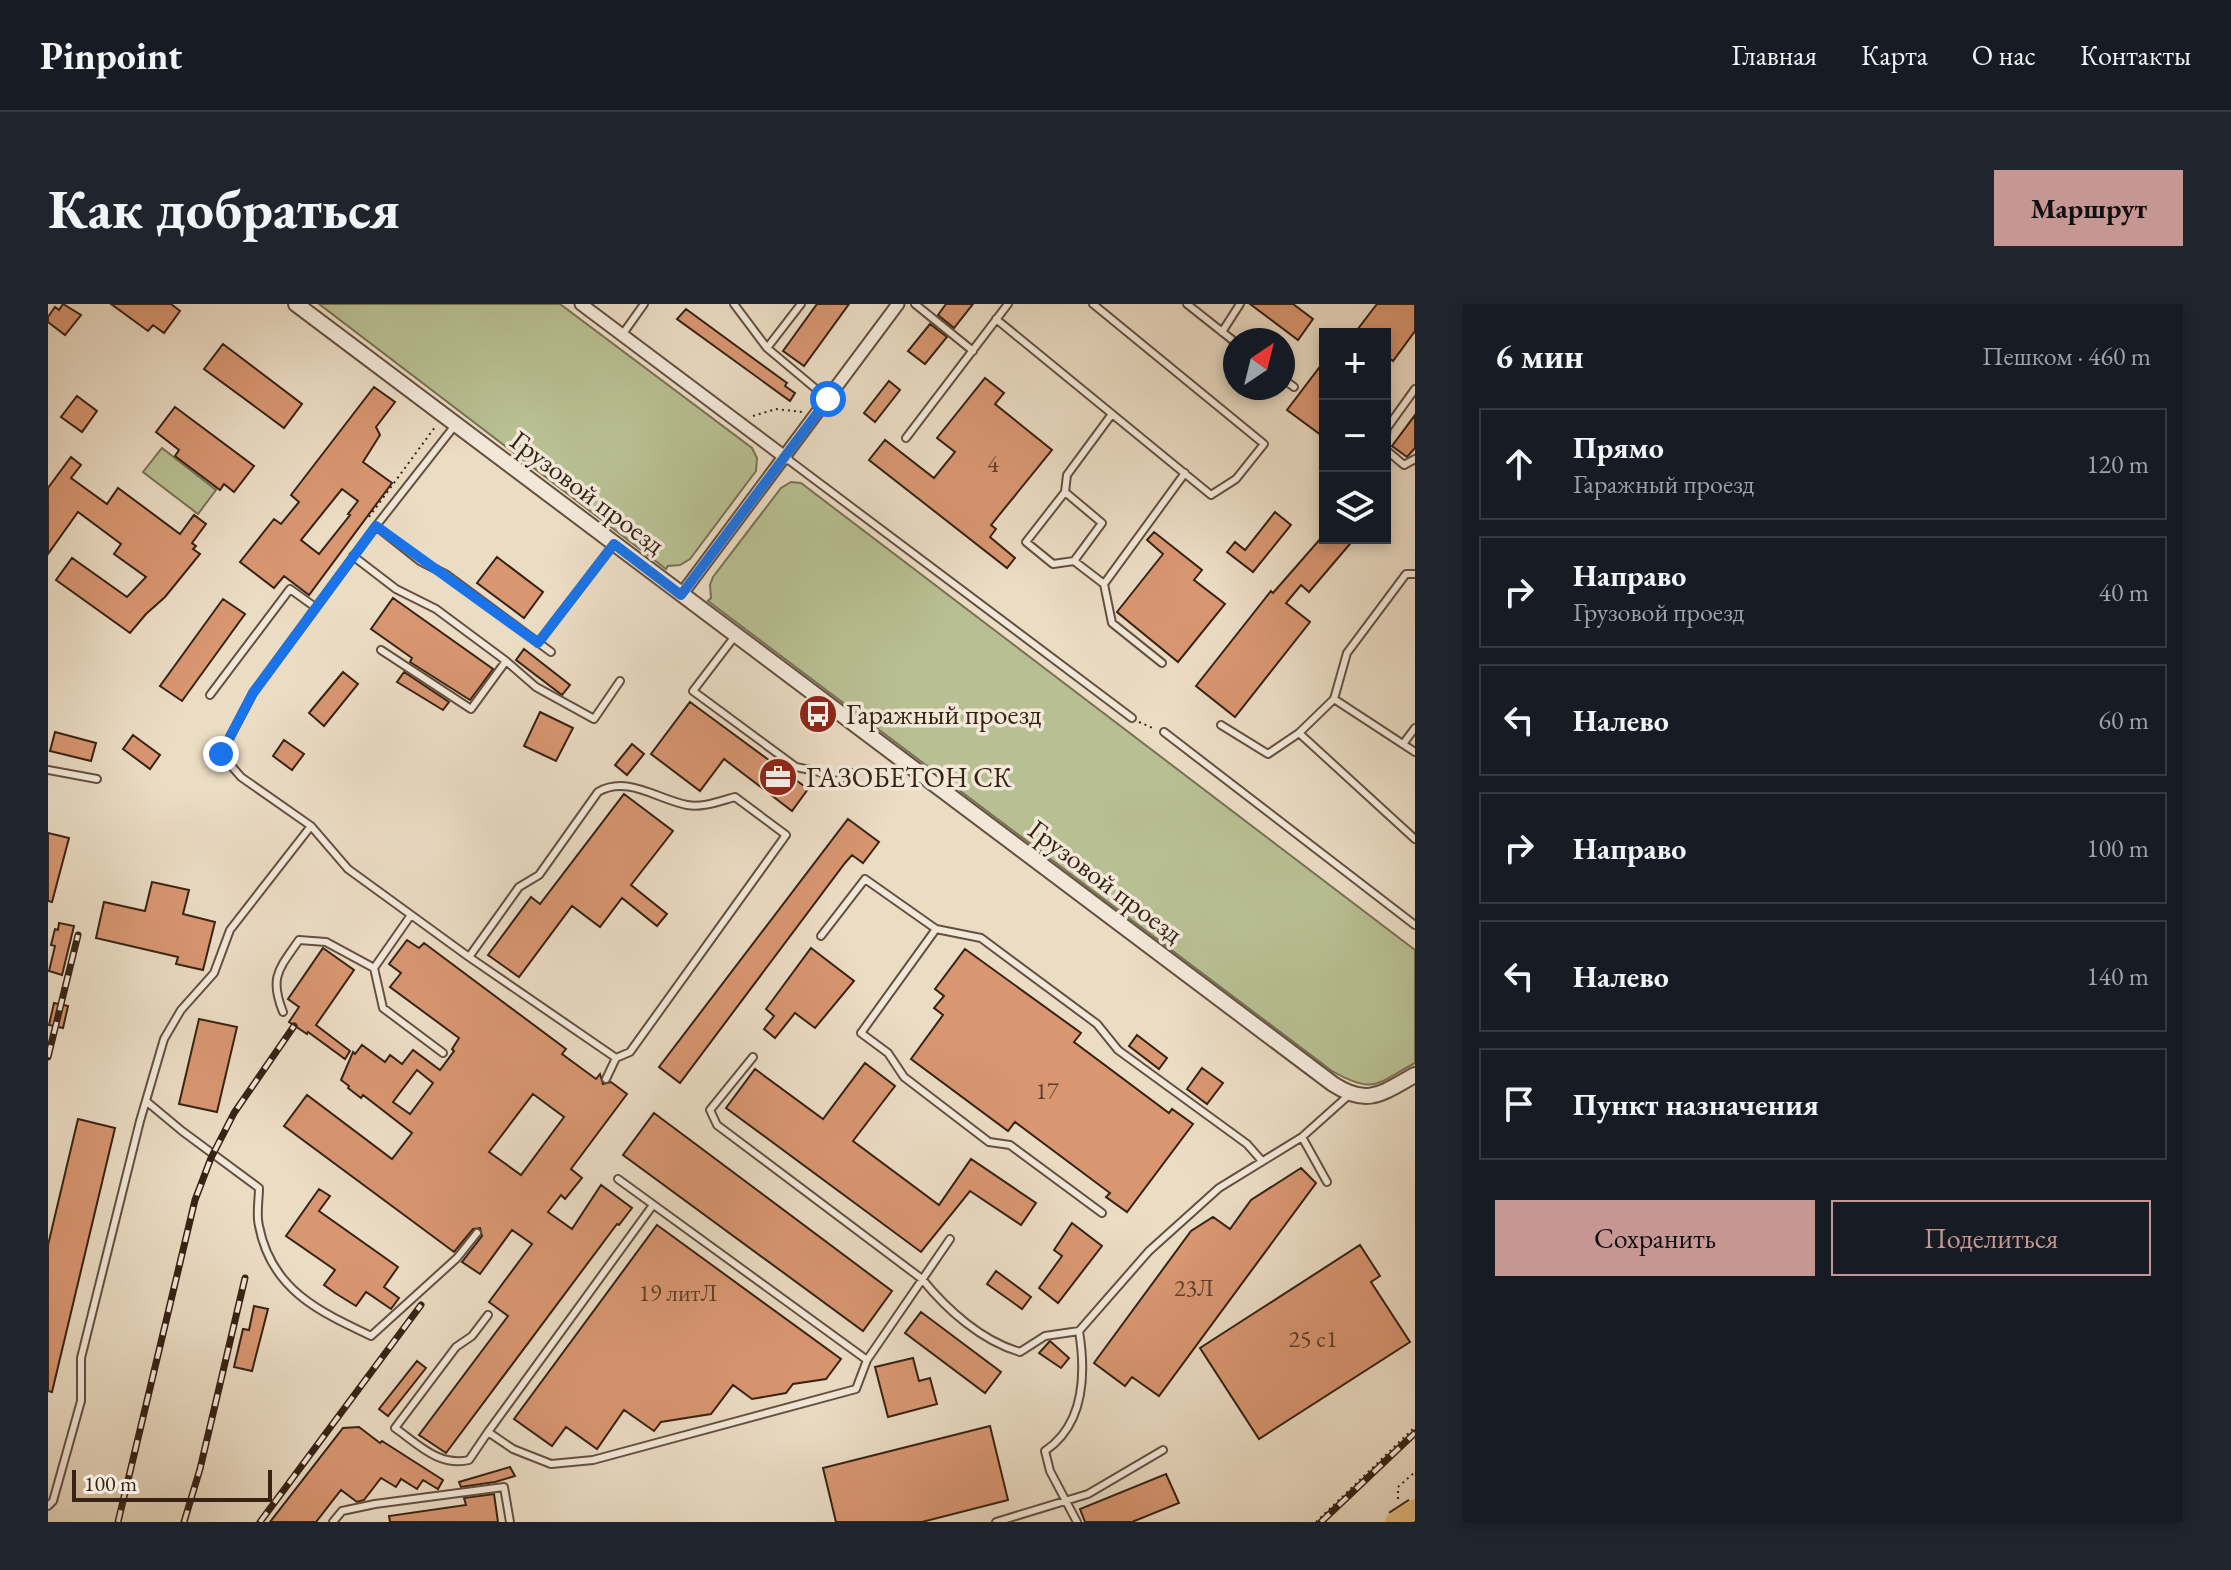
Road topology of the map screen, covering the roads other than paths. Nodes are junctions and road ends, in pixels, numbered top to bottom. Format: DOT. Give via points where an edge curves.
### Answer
graph roads {
  1 [pos="296,304"];
  2 [pos="581,304"];
  3 [pos="644,304"];
  4 [pos="734,304"];
  5 [pos="746,304"];
  6 [pos="801,304"];
  7 [pos="898,304"];
  8 [pos="915,304"];
  9 [pos="1008,304"];
  10 [pos="1093,304"];
  11 [pos="1187,304"];
  12 [pos="1240,304"];
  13 [pos="740,312"];
  14 [pos="996,319"];
  15 [pos="1222,332"];
  16 [pos="622,335"];
  17 [pos="767,348"];
  18 [pos="973,351"];
  19 [pos="1415,389"];
  20 [pos="828,399"];
  21 [pos="1112,414"];
  22 [pos="1391,422"];
  23 [pos="456,424"];
  24 [pos="906,438"];
  25 [pos="1391,454"];
  26 [pos="786,458"];
  27 [pos="1415,459"];
  28 [pos="1185,473"];
  29 [pos="1065,492"];
  30 [pos="376,526"];
  31 [pos="614,544"];
  32 [pos="353,556"];
  33 [pos="1074,561"];
  34 [pos="1415,574"];
  35 [pos="1104,584"];
  36 [pos="681,595"];
  37 [pos="315,607"];
  38 [pos="736,635"];
  39 [pos="538,643"];
  40 [pos="381,650"];
  41 [pos="551,652"];
  42 [pos="506,661"];
  43 [pos="1162,663"];
  44 [pos="620,681"];
  45 [pos="210,695"];
  46 [pos="1334,699"];
  47 [pos="1132,718"];
  48 [pos="1221,725"];
  49 [pos="1415,728"];
  50 [pos="1164,732"];
  51 [pos="1299,733"];
  52 [pos="1403,744"];
  53 [pos="1415,752"];
  54 [pos="48,770"];
  55 [pos="853,773"];
  56 [pos="97,779"];
  57 [pos="311,826"];
  58 [pos="1415,839"];
  59 [pos="411,915"];
  60 [pos="1415,925"];
  61 [pos="936,929"];
  62 [pos="821,936"];
  63 [pos="469,957"];
  64 [pos="374,968"];
  65 [pos="283,1012"];
  66 [pos="443,1053"];
  67 [pos="753,1057"];
  68 [pos="616,1058"];
  69 [pos="1415,1075"];
  70 [pos="606,1079"];
  71 [pos="1349,1095"];
  72 [pos="146,1101"];
  73 [pos="1302,1137"];
  74 [pos="1262,1161"];
  75 [pos="618,1179"];
  76 [pos="1327,1182"];
  77 [pos="653,1205"];
  78 [pos="1102,1213"];
  79 [pos="477,1233"];
  80 [pos="950,1239"];
  81 [pos="922,1279"];
  82 [pos="488,1315"];
  83 [pos="1079,1331"];
  84 [pos="867,1360"];
  85 [pos="488,1432"];
  86 [pos="1163,1450"];
  87 [pos="1067,1501"];
  88 [pos="48,1506"];
  89 [pos="333,1522"];
  90 [pos="510,1522"];
  91 [pos="996,1522"];
  92 [pos="1077,1522"];
  1 -- 23 [label="street, Грузовой проезд"];
  2 -- 16 [label="street"];
  3 -- 16 [label="lane"];
  4 -- 13 [label="lane"];
  5 -- 13 [label="lane"];
  6 -- 17 [label="lane"];
  7 -- 20 [label="street"];
  8 -- 18 [label="lane"];
  9 -- 14 [label="lane"];
  10 -- 28 [label="lane" via="1264,444 1236,479 1211,495"];
  11 -- 15 [label="lane"];
  12 -- 15 [label="lane"];
  13 -- 17 [label="lane"];
  14 -- 18 [label="lane"];
  14 -- 21 [label="lane"];
  16 -- 26 [label="street"];
  17 -- 20 [label="lane"];
  18 -- 24 [label="lane"];
  19 -- 22 [label="lane"];
  20 -- 26 [label="street"];
  21 -- 28 [label="lane"];
  21 -- 29 [label="lane" via="1067,475"];
  23 -- 30 [label="lane"];
  23 -- 31 [label="street, Грузовой проезд"];
  25 -- 27 [label="lane" via="1404,465"];
  26 -- 36 [label="street"];
  26 -- 47 [label="lane"];
  28 -- 35 [label="lane"];
  29 -- 33 [label="lane" via="1102,523"];
  29 -- 33 [label="lane" via="1026,542 1053,564"];
  30 -- 32 [label="lane"];
  30 -- 39 [label="lane"];
  31 -- 36 [label="street, Грузовой проезд"];
  31 -- 39 [label="lane"];
  32 -- 37 [label="lane"];
  32 -- 42 [label="lane"];
  33 -- 35 [label="lane"];
  34 -- 46 [label="lane" via="1406,574 1347,653"];
  35 -- 43 [label="lane" via="1112,623"];
  36 -- 38 [label="street, Грузовой проезд"];
  37 -- 45 [label="lane" via="290,589"];
  37 -- 57 [label="lane" via="253,693 221,754 241,777"];
  38 -- 55 [label="lane" via="693,691 796,767 820,772 834,782"];
  38 -- 71 [label="street, Грузовой проезд"];
  39 -- 41 [label="lane"];
  40 -- 42 [label="lane" via="471,709"];
  42 -- 44 [label="lane" via="536,687 594,719"];
  46 -- 51 [label="lane"];
  46 -- 52 [label="lane"];
  48 -- 51 [label="lane" via="1268,754"];
  49 -- 52 [label="lane"];
  50 -- 60 [label="lane"];
  51 -- 58 [label="lane"];
  52 -- 53 [label="lane"];
  54 -- 56 [label="lane"];
  57 -- 59 [label="lane" via="348,869"];
  57 -- 72 [label="lane" via="230,930 214,973 181,1010 164,1039"];
  59 -- 63 [label="lane"];
  59 -- 64 [label="lane"];
  61 -- 62 [label="lane" via="865,879"];
  61 -- 74 [label="lane" via="981,938 1097,1024 1118,1050 1247,1144"];
  61 -- 78 [label="lane" via="861,1033 888,1053 904,1077 989,1142 1010,1145"];
  63 -- 68 [label="lane"];
  63 -- 68 [label="lane" via="519,887 539,875 598,792 609,785 625,785 689,806 735,797 786,835 630,1052"];
  64 -- 65 [label="lane" via="326,942 299,940 276,973 275,991"];
  64 -- 66 [label="lane" via="383,1008"];
  67 -- 81 [label="lane" via="710,1110 717,1125"];
  68 -- 70 [label="lane"];
  69 -- 71 [label="street" via="1375,1095"];
  71 -- 73 [label="lane"];
  72 -- 79 [label="lane" via="259,1188 258,1224 270,1264 282,1279 331,1317 371,1336"];
  72 -- 88 [label="lane" via="81,1358 81,1401"];
  73 -- 74 [label="lane"];
  73 -- 76 [label="lane"];
  74 -- 83 [label="lane" via="1219,1188 1149,1251"];
  75 -- 77 [label="lane"];
  77 -- 84 [label="lane"];
  77 -- 85 [label="lane"];
  80 -- 81 [label="lane"];
  81 -- 83 [label="lane" via="941,1303 1002,1347 1020,1352 1045,1336"];
  81 -- 84 [label="lane"];
  82 -- 85 [label="lane" via="456,1347 395,1428 439,1460 454,1464 469,1460"];
  83 -- 87 [label="lane" via="1083,1390 1057,1442 1045,1451"];
  84 -- 85 [label="lane" via="856,1389 593,1460 551,1464"];
  86 -- 87 [label="lane"];
  87 -- 91 [label="lane"];
  87 -- 92 [label="lane"];
  89 -- 90 [label="lane" via="342,1511 375,1504 504,1487"];
}
